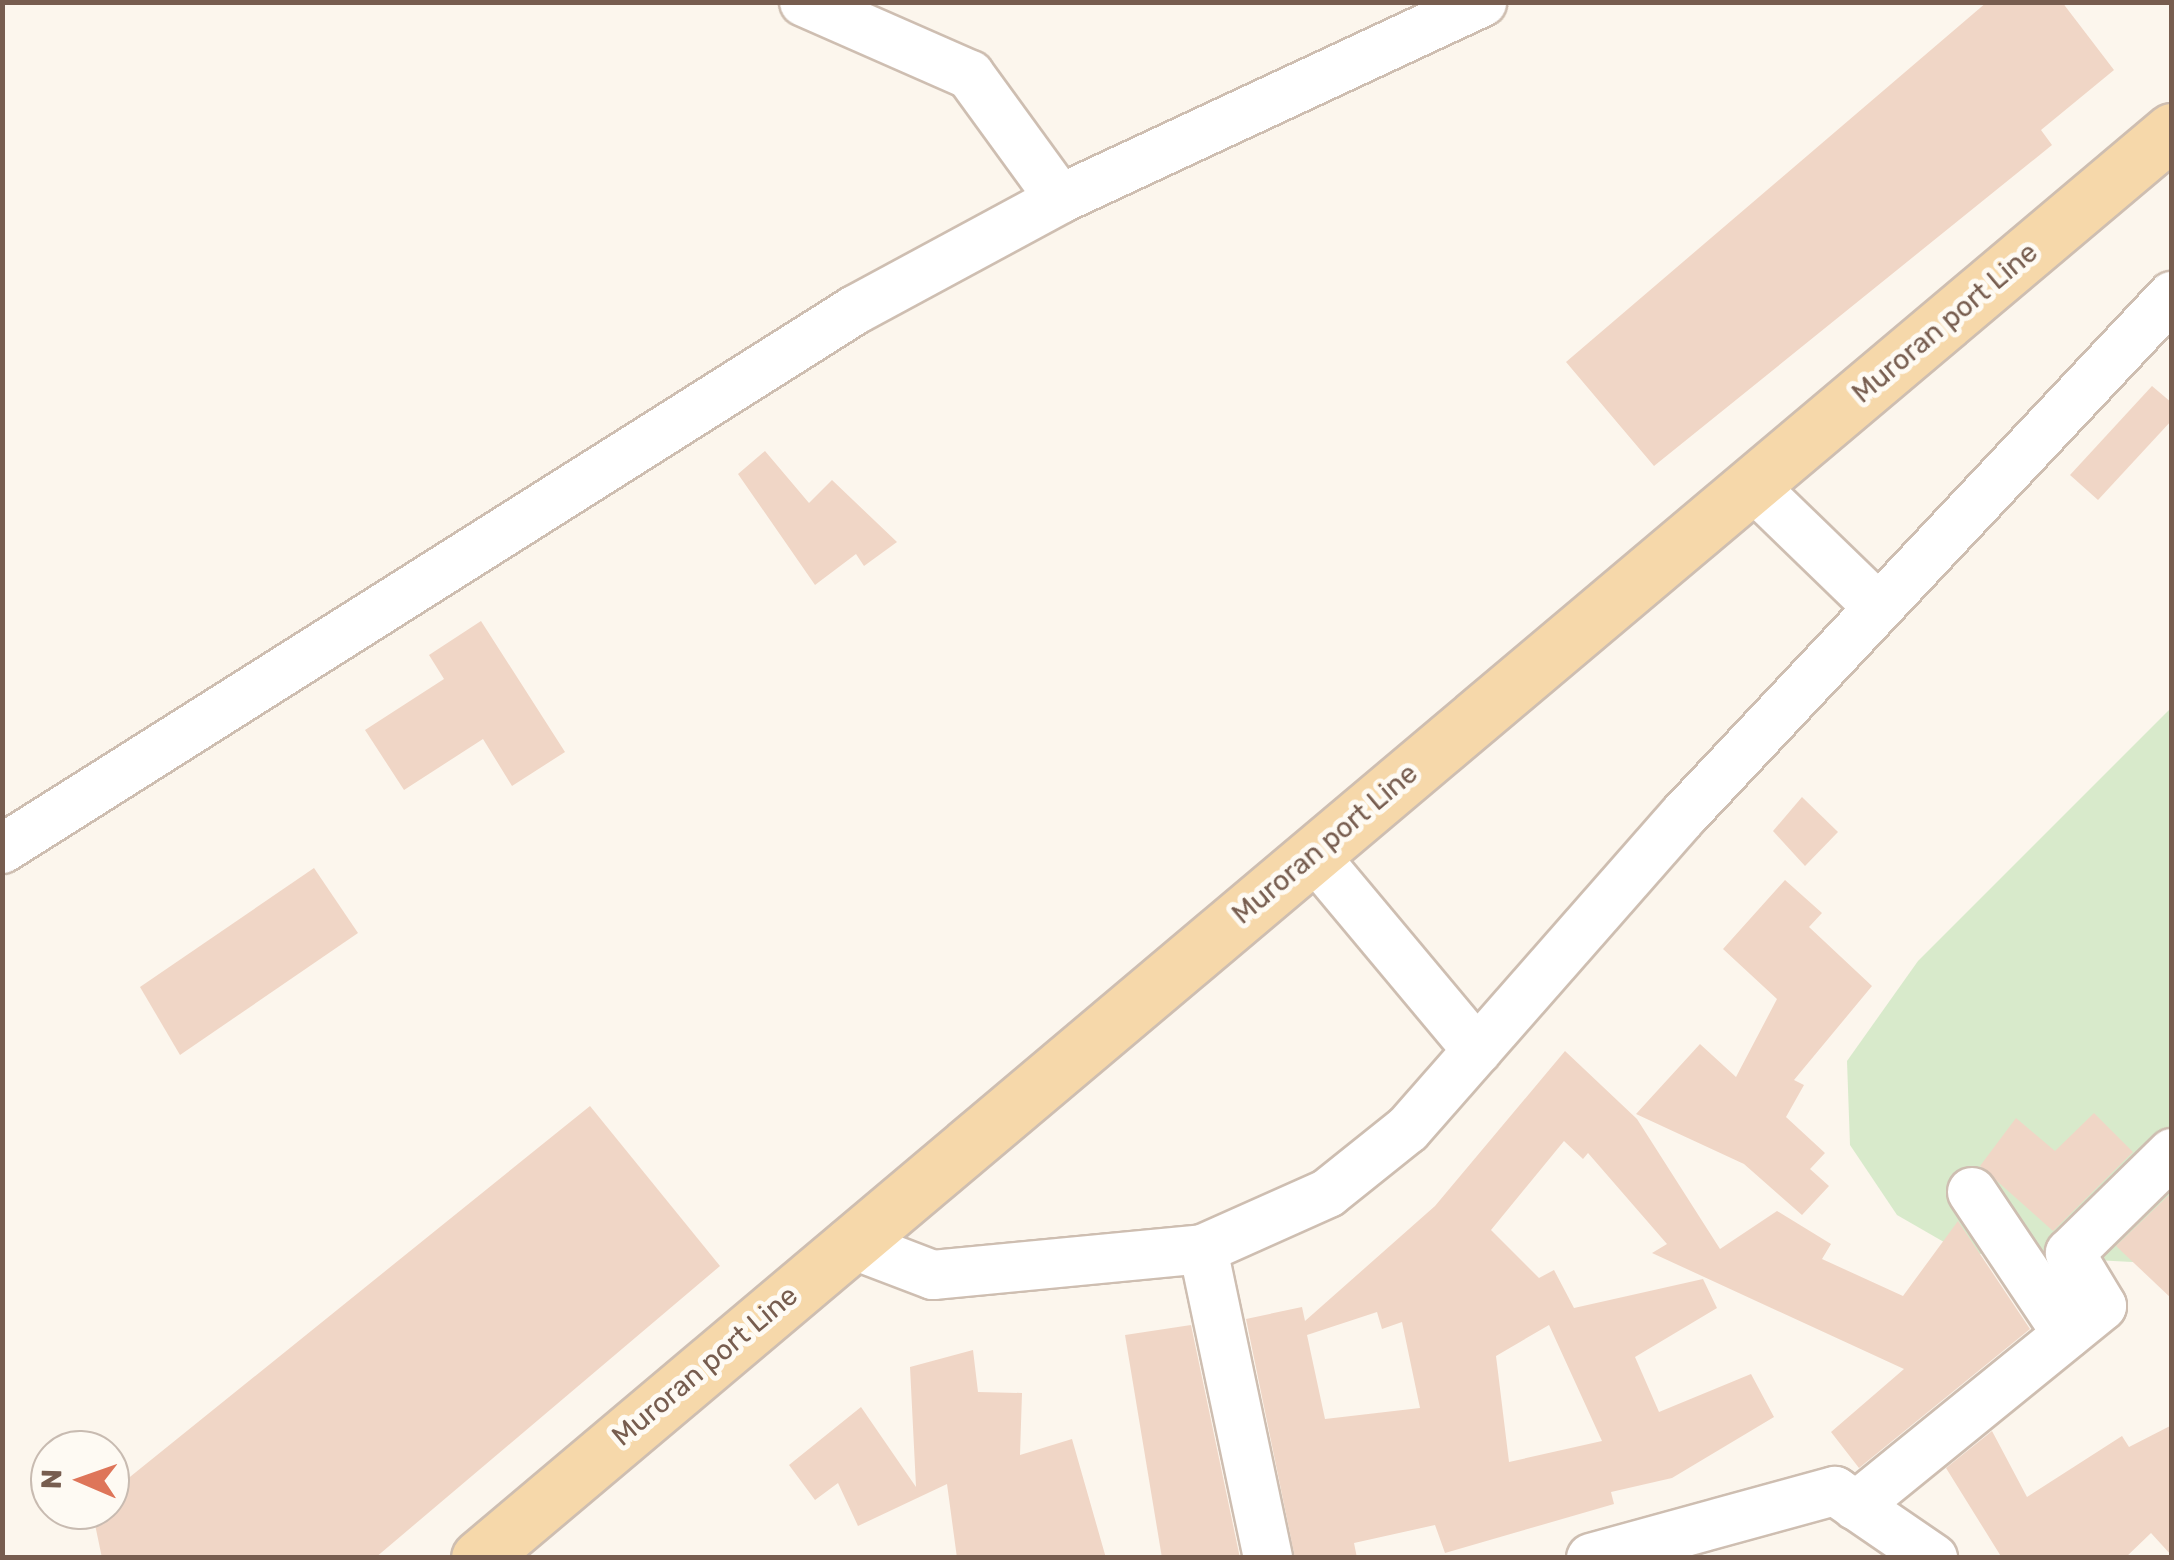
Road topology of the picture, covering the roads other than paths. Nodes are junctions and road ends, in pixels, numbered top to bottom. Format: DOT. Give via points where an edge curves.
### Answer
graph roads {
  1 [pos="804,2"];
  2 [pos="1482,2"];
  3 [pos="2172,132"];
  4 [pos="1060,199"];
  5 [pos="2172,296"];
  6 [pos="1752,485"];
  7 [pos="1877,606"];
  8 [pos="2,849"];
  9 [pos="1313,854"];
  10 [pos="1477,1050"];
  11 [pos="2172,1154"];
  12 [pos="1972,1192"];
  13 [pos="849,1243"];
  14 [pos="1203,1249"];
  15 [pos="2067,1334"];
  16 [pos="1856,1506"];
  17 [pos="479,1558"];
  18 [pos="1268,1558"];
  19 [pos="1591,1558"];
  20 [pos="1933,1558"];
  1 -- 4 [label="street" via="970,76"];
  2 -- 4 [label="street"];
  3 -- 6 [label="main road, Muroran port Line"];
  4 -- 8 [label="street" via="855,310"];
  5 -- 7 [label="street"];
  6 -- 7 [label="street"];
  6 -- 9 [label="main road, Muroran port Line"];
  7 -- 10 [label="street"];
  9 -- 10 [label="street"];
  9 -- 13 [label="main road, Muroran port Line"];
  10 -- 14 [label="street" via="1408,1129 1328,1193"];
  11 -- 15 [label="street" via="2070,1252 2102,1306"];
  12 -- 15 [label="street"];
  13 -- 14 [label="street" via="933,1275"];
  13 -- 17 [label="main road, Muroran port Line"];
  14 -- 18 [label="street"];
  15 -- 16 [label="street"];
  16 -- 19 [label="street" via="1834,1491"];
  16 -- 20 [label="street"];
}
